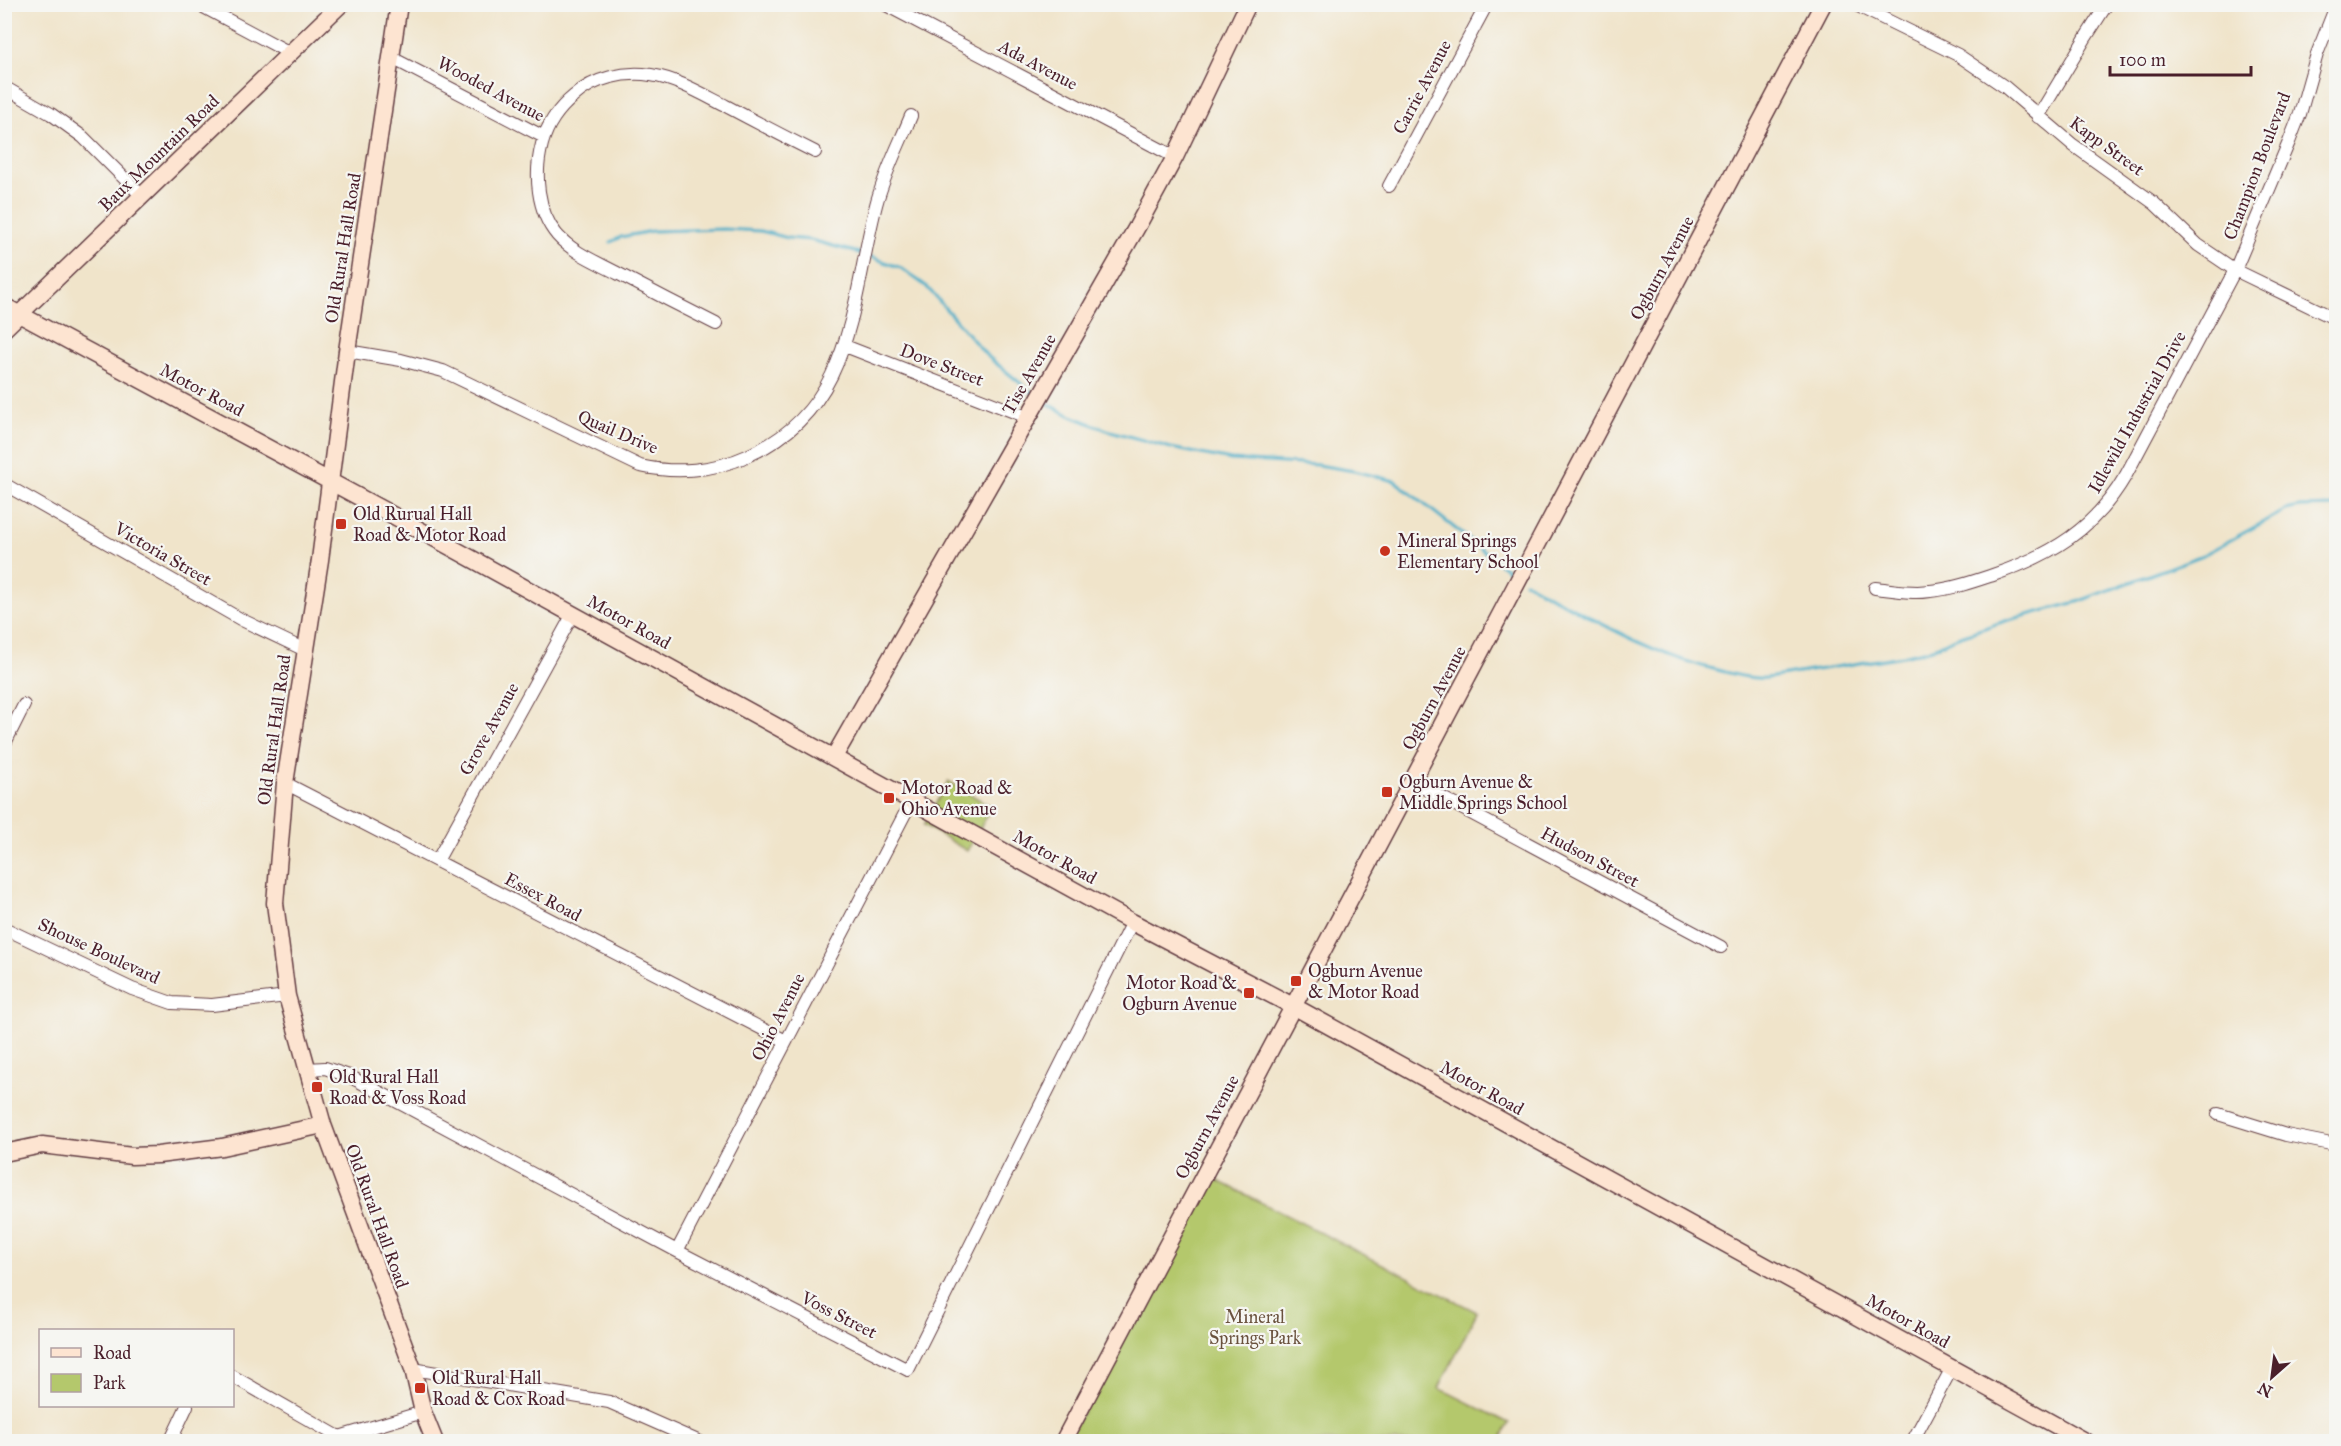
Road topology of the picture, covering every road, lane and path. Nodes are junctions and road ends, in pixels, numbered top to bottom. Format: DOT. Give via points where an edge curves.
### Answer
graph roads {
  1 [pos="198,4"];
  2 [pos="340,4"];
  3 [pos="399,4"];
  4 [pos="884,4"];
  5 [pos="1248,4"];
  6 [pos="1487,4"];
  7 [pos="1823,4"];
  8 [pos="1854,4"];
  9 [pos="2107,4"];
  10 [pos="2337,6"];
  11 [pos="290,53"];
  12 [pos="392,58"];
  13 [pos="4,87"];
  14 [pos="911,116"];
  15 [pos="2038,117"];
  16 [pos="544,137"];
  17 [pos="815,152"];
  18 [pos="1175,157"];
  19 [pos="1389,186"];
  20 [pos="142,196"];
  21 [pos="2235,270"];
  22 [pos="4,306"];
  23 [pos="20,314"];
  24 [pos="2337,320"];
  25 [pos="716,324"];
  26 [pos="4,329"];
  27 [pos="844,346"];
  28 [pos="347,351"];
  29 [pos="1027,417"];
  30 [pos="330,481"];
  31 [pos="4,484"];
  32 [pos="1875,588"];
  33 [pos="573,614"];
  34 [pos="305,650"];
  35 [pos="24,705"];
  36 [pos="4,745"];
  37 [pos="834,757"];
  38 [pos="1411,782"];
  39 [pos="285,783"];
  40 [pos="912,800"];
  41 [pos="437,861"];
  42 [pos="1132,922"];
  43 [pos="4,928"];
  44 [pos="1721,947"];
  45 [pos="286,996"];
  46 [pos="1293,1006"];
  47 [pos="786,1041"];
  48 [pos="307,1069"];
  49 [pos="2218,1114"];
  50 [pos="322,1125"];
  51 [pos="2337,1145"];
  52 [pos="4,1153"];
  53 [pos="677,1251"];
  54 [pos="1952,1368"];
  55 [pos="413,1369"];
  56 [pos="234,1377"];
  57 [pos="187,1407"];
  58 [pos="423,1412"];
  59 [pos="338,1439"];
  60 [pos="170,1442"];
  61 [pos="435,1442"];
  62 [pos="700,1442"];
  63 [pos="1063,1442"];
  64 [pos="1912,1442"];
  65 [pos="2086,1442"];
  1 -- 11 [label="street"];
  2 -- 11 [label="street, Baux Mountain Road"];
  3 -- 12 [label="street, Old Rural Hall Road"];
  4 -- 18 [label="street, Ada Avenue"];
  5 -- 18 [label="street, Tise Avenue"];
  6 -- 19 [label="street, Carrie Avenue"];
  7 -- 38 [label="street, Ogburn Avenue"];
  8 -- 15 [label="street, Kapp Street" via="1958,56 2005,87"];
  9 -- 15 [label="street"];
  10 -- 21 [label="street, Champion Boulevard" via="2317,54 2293,133"];
  11 -- 20 [label="street, Baux Mountain Road"];
  12 -- 16 [label="street, Wooded Avenue"];
  12 -- 28 [label="street, Old Rural Hall Road"];
  13 -- 20 [label="street" via="83,137"];
  14 -- 27 [label="street, Quail Drive" via="876,203"];
  15 -- 21 [label="street, Kapp Street" via="2154,203 2198,245"];
  16 -- 17 [label="street" via="558,111 591,83 620,75 650,75 679,83"];
  16 -- 25 [label="street, Wooded Avenue" via="538,162 540,201 558,236 600,264"];
  18 -- 29 [label="street, Tise Avenue"];
  20 -- 23 [label="street, Baux Mountain Road"];
  21 -- 24 [label="street, Kapp Street"];
  21 -- 32 [label="street, Idlewild Industrial Drive" via="2126,475 2093,520 2040,556 1967,583 1923,592"];
  22 -- 23 [label="street, Motor Road"];
  23 -- 26 [label="street, Baux Mountain Road"];
  23 -- 30 [label="street, Motor Road"];
  27 -- 28 [label="street, Quail Drive" via="819,399 772,443 717,467 670,470 640,466 443,371"];
  27 -- 29 [label="street, Dove Street"];
  28 -- 30 [label="street, Old Rural Hall Road"];
  29 -- 37 [label="street, Tise Avenue"];
  30 -- 33 [label="street, Motor Road"];
  30 -- 34 [label="street, Old Rural Hall Road"];
  31 -- 34 [label="street, Victoria Street" via="242,620"];
  33 -- 37 [label="street, Motor Road"];
  33 -- 41 [label="street, Grove Avenue"];
  34 -- 39 [label="street, Old Rural Hall Road"];
  35 -- 36 [label="street"];
  37 -- 40 [label="street, Motor Road"];
  38 -- 44 [label="street, Hudson Street"];
  38 -- 46 [label="street, Ogburn Avenue"];
  39 -- 41 [label="street, Essex Road"];
  39 -- 45 [label="street, Old Rural Hall Road" via="275,903"];
  40 -- 42 [label="street, Motor Road"];
  40 -- 47 [label="street, Ohio Avenue"];
  41 -- 47 [label="street, Essex Road"];
  42 -- 46 [label="street, Motor Road"];
  42 -- 53 [label="street, Voss Street" via="908,1370"];
  43 -- 45 [label="street, Shouse Boulevard" via="172,1004 212,1005"];
  45 -- 48 [label="street, Old Rural Hall Road"];
  46 -- 54 [label="street, Motor Road"];
  46 -- 63 [label="street, Ogburn Avenue"];
  47 -- 53 [label="street, Ohio Avenue"];
  48 -- 50 [label="street, Old Rural Hall Road"];
  48 -- 53 [label="street, Voss Street" via="325,1068 349,1076"];
  49 -- 51 [label="street" via="2286,1135"];
  50 -- 52 [label="street" via="166,1155 42,1145"];
  50 -- 55 [label="street, Old Rural Hall Road"];
  54 -- 64 [label="street"];
  54 -- 65 [label="street, Motor Road"];
  55 -- 58 [label="street, Old Rural Hall Road"];
  55 -- 62 [label="street" via="609,1402"];
  56 -- 59 [label="street"];
  57 -- 60 [label="street"];
  58 -- 59 [label="street"];
  58 -- 61 [label="street, Old Rural Hall Road"];
}
